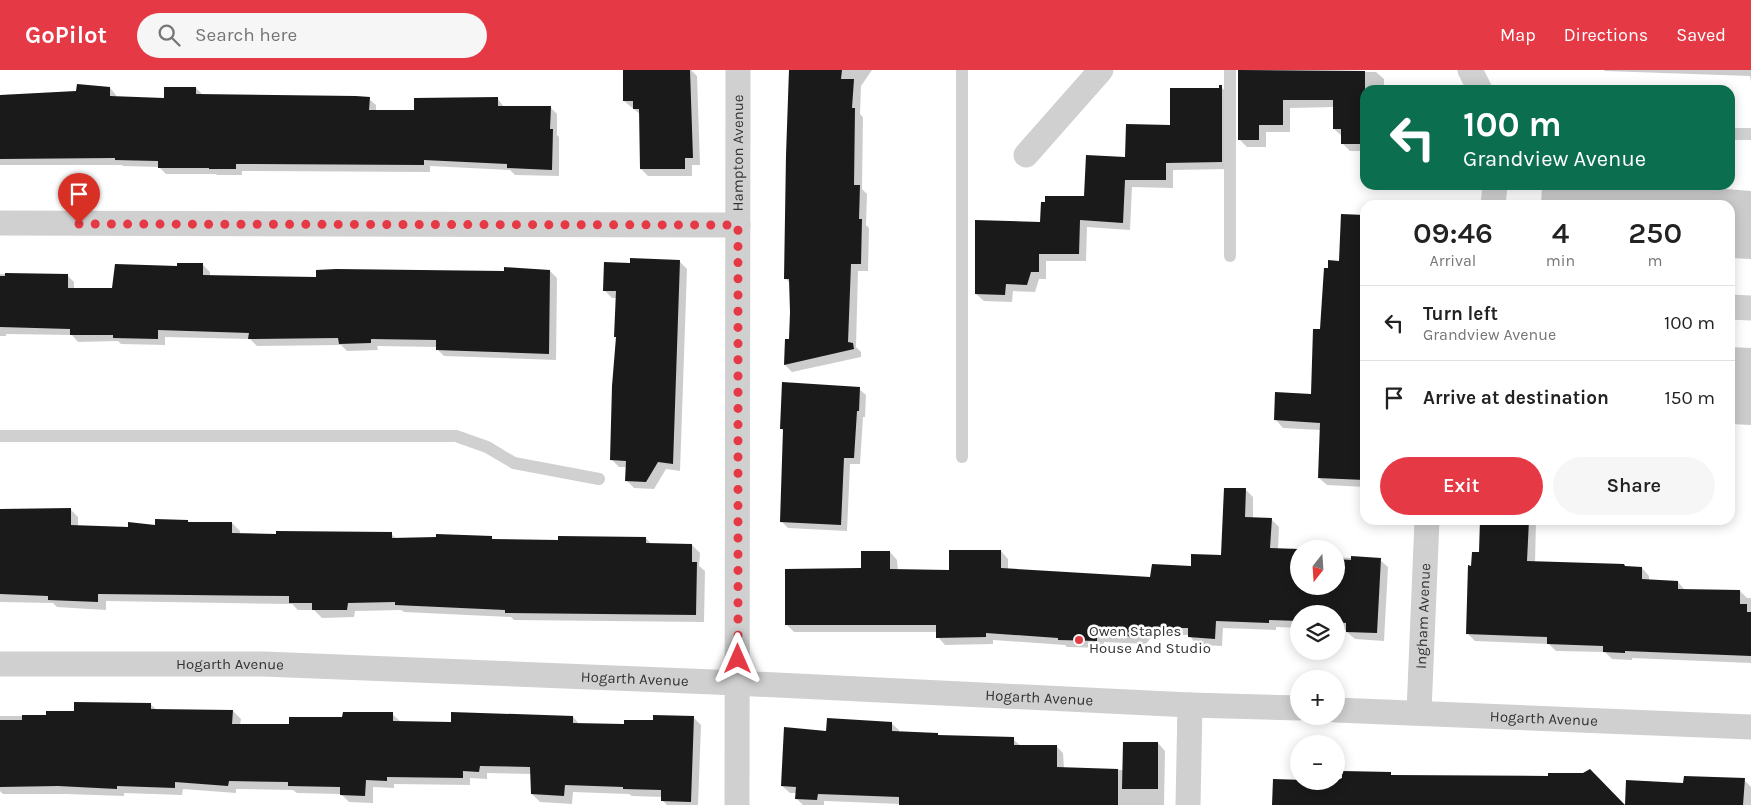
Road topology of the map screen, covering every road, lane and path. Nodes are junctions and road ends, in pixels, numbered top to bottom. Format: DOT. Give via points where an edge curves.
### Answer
graph roads {
  1 [pos="738,70"];
  2 [pos="962,70"];
  3 [pos="1101,70"];
  4 [pos="1230,70"];
  5 [pos="1470,70"];
  6 [pos="1478,85"];
  7 [pos="1735,134"];
  8 [pos="1751,134"];
  9 [pos="1026,155"];
  10 [pos="0,223"];
  11 [pos="738,225"];
  12 [pos="1230,256"];
  13 [pos="1735,308"];
  14 [pos="1751,308"];
  15 [pos="0,436"];
  16 [pos="962,457"];
  17 [pos="599,479"];
  18 [pos="1427,525"];
  19 [pos="0,664"];
  20 [pos="738,683"];
  21 [pos="1190,705"];
  22 [pos="1290,708"];
  23 [pos="1345,710"];
  24 [pos="1419,712"];
  25 [pos="1751,727"];
  26 [pos="738,805"];
  27 [pos="1188,805"];
  1 -- 11 [label="street, Hampton Avenue"];
  2 -- 16 [label="lane"];
  3 -- 9 [label="street"];
  4 -- 12 [label="lane"];
  5 -- 6 [label="street"];
  7 -- 8 [label="lane"];
  10 -- 11 [label="street"];
  11 -- 20 [label="street, Hampton Avenue"];
  13 -- 14 [label="street"];
  15 -- 17 [label="lane" via="456,436 487,447 514,463"];
  18 -- 24 [label="street, Ingham Avenue"];
  19 -- 20 [label="street, Hogarth Avenue" via="264,664"];
  20 -- 21 [label="street, Hogarth Avenue"];
  20 -- 26 [label="street, Hampton Avenue"];
  21 -- 22 [label="street, Hogarth Avenue"];
  21 -- 27 [label="street"];
  23 -- 24 [label="street, Hogarth Avenue"];
  24 -- 25 [label="street, Hogarth Avenue"];
}
